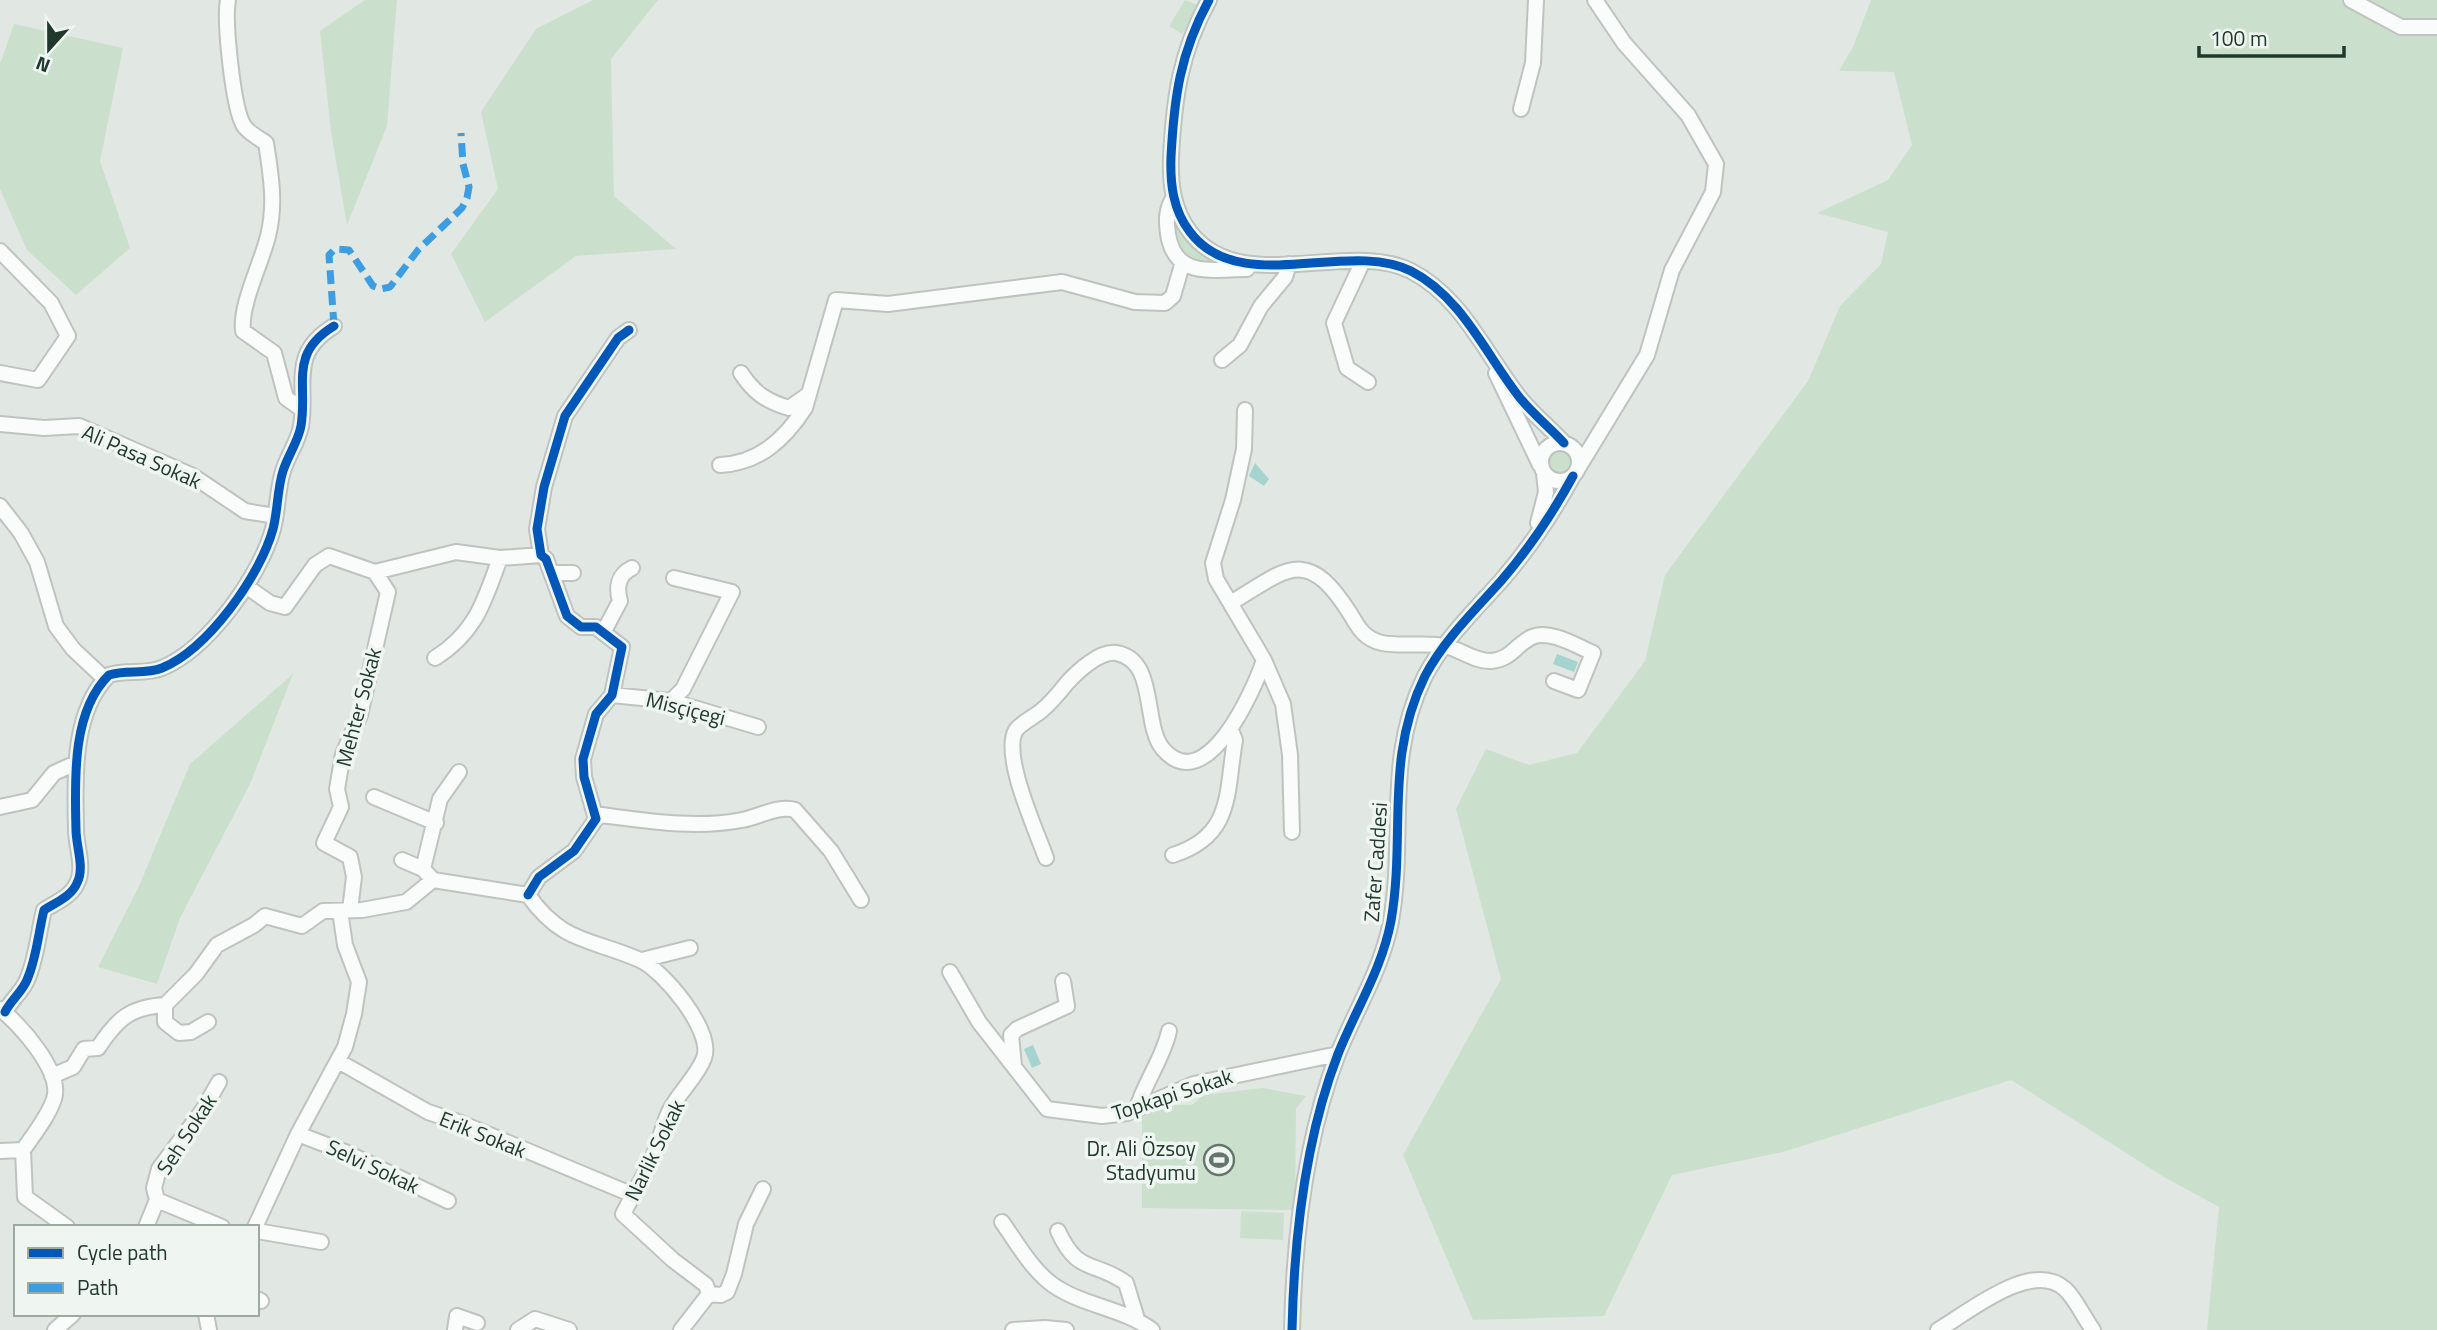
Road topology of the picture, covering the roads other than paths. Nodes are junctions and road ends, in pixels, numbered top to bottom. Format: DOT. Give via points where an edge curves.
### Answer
graph roads {
  1 [pos="228,0"];
  2 [pos="1209,0"];
  3 [pos="1536,0"];
  4 [pos="1595,0"];
  5 [pos="2351,0"];
  6 [pos="2437,27"];
  7 [pos="1521,109"];
  8 [pos="1174,197"];
  9 [pos="0,251"];
  10 [pos="1363,261"];
  11 [pos="1269,264"];
  12 [pos="1289,264"];
  13 [pos="1182,265"];
  14 [pos="334,326"];
  15 [pos="629,330"];
  16 [pos="1222,360"];
  17 [pos="1492,361"];
  18 [pos="0,373"];
  19 [pos="741,373"];
  20 [pos="1368,382"];
  21 [pos="809,394"];
  22 [pos="300,408"];
  23 [pos="1245,410"];
  24 [pos="1607,420"];
  25 [pos="0,424"];
  26 [pos="1567,444"];
  27 [pos="720,465"];
  28 [pos="1542,469"];
  29 [pos="1575,473"];
  30 [pos="0,506"];
  31 [pos="275,516"];
  32 [pos="1534,534"];
  33 [pos="541,555"];
  34 [pos="500,558"];
  35 [pos="632,568"];
  36 [pos="375,572"];
  37 [pos="552,573"];
  38 [pos="573,573"];
  39 [pos="674,578"];
  40 [pos="246,586"];
  41 [pos="1231,603"];
  42 [pos="604,631"];
  43 [pos="1445,646"];
  44 [pos="435,658"];
  45 [pos="1264,660"];
  46 [pos="110,676"];
  47 [pos="1554,681"];
  48 [pos="612,695"];
  49 [pos="671,701"];
  50 [pos="758,727"];
  51 [pos="1231,730"];
  52 [pos="76,763"];
  53 [pos="459,772"];
  54 [pos="374,797"];
  55 [pos="0,807"];
  56 [pos="596,819"];
  57 [pos="436,823"];
  58 [pos="1292,832"];
  59 [pos="1172,855"];
  60 [pos="1046,858"];
  61 [pos="402,860"];
  62 [pos="428,875"];
  63 [pos="523,894"];
  64 [pos="861,900"];
  65 [pos="345,911"];
  66 [pos="690,948"];
  67 [pos="642,960"];
  68 [pos="950,972"];
  69 [pos="1063,981"];
  70 [pos="165,1005"];
  71 [pos="2,1010"];
  72 [pos="208,1022"];
  73 [pos="1169,1031"];
  74 [pos="1338,1054"];
  75 [pos="338,1061"];
  76 [pos="1014,1068"];
  77 [pos="52,1076"];
  78 [pos="219,1082"];
  79 [pos="1137,1108"];
  80 [pos="298,1134"];
  81 [pos="23,1150"];
  82 [pos="0,1151"];
  83 [pos="763,1189"];
  84 [pos="633,1195"];
  85 [pos="157,1200"];
  86 [pos="448,1201"];
  87 [pos="1002,1222"];
  88 [pos="65,1225"];
  89 [pos="147,1225"];
  90 [pos="217,1225"];
  91 [pos="258,1225"];
  92 [pos="259,1230"];
  93 [pos="1058,1231"];
  94 [pos="321,1242"];
  95 [pos="709,1294"];
  96 [pos="71,1316"];
  97 [pos="1137,1319"];
  98 [pos="477,1323"];
  99 [pos="55,1330"];
  100 [pos="455,1330"];
  101 [pos="518,1330"];
  102 [pos="569,1330"];
  103 [pos="681,1330"];
  104 [pos="1013,1330"];
  105 [pos="1066,1330"];
  106 [pos="1152,1330"];
  107 [pos="1292,1330"];
  108 [pos="1938,1330"];
  109 [pos="2093,1330"];
  1 -- 22 [label="street" via="230,61 240,114 245,127 266,144 273,184 269,233 244,306 243,331 274,353 286,398"];
  2 -- 8 [label="street" via="1182,58 1172,131 1170,185"];
  3 -- 7 [label="street" via="1533,63"];
  4 -- 24 [label="street, Zafer Caddesi" via="1624,43 1688,115 1716,164 1713,192 1672,270 1647,355"];
  5 -- 6 [label="street" via="2401,27"];
  8 -- 11 [label="street" via="1184,224 1203,245 1233,260"];
  8 -- 13 [label="street" via="1167,208 1168,231"];
  9 -- 18 [label="street" via="51,303 68,336 38,380"];
  10 -- 12 [label="street"];
  10 -- 17 [label="street" via="1389,262 1433,284 1459,309"];
  10 -- 20 [label="street" via="1334,323 1347,368"];
  11 -- 12 [label="street"];
  11 -- 13 [label="street" via="1217,270"];
  12 -- 16 [label="street" via="1240,345"];
  13 -- 21 [label="street" via="1173,296 1165,303 1135,302 1062,282 888,304 836,300"];
  14 -- 22 [label="street" via="302,361"];
  15 -- 33 [label="street" via="618,338 565,416 541,500 537,530"];
  17 -- 26 [label="street" via="1520,398"];
  17 -- 28 [label="street, Zafer Caddesi"];
  19 -- 21 [label="street" via="752,390 789,408"];
  21 -- 27 [label="street" via="796,421 777,441 742,464"];
  22 -- 31 [label="street" via="301,426 284,470"];
  23 -- 41 [label="street" via="1244,449 1213,563 1216,579"];
  24 -- 26 [label="street" via="1588,439"];
  24 -- 29 [label="street, Zafer Caddesi"];
  25 -- 31 [label="street, Ali Pasa Sokak" via="79,426 193,476 244,511"];
  26 -- 28 [label="street" via="1545,449"];
  26 -- 29 [label="street" via="1577,455"];
  28 -- 29 [label="street" via="1556,481"];
  28 -- 32 [label="street, Zafer Caddesi" via="1544,505"];
  29 -- 32 [label="street, Zafer Caddesi"];
  30 -- 46 [label="street" via="37,562 57,625 73,649"];
  31 -- 40 [label="street"];
  32 -- 43 [label="street, Zafer Caddesi"];
  33 -- 34 [label="street"];
  33 -- 37 [label="street"];
  34 -- 36 [label="street" via="456,552"];
  34 -- 44 [label="street" via="472,625"];
  35 -- 42 [label="street" via="620,577 620,601"];
  36 -- 40 [label="street" via="329,556 308,573 285,607 270,603"];
  36 -- 65 [label="street, Mehter Sokak" via="388,592 360,715 343,754 337,789 341,807 324,843 350,857 354,877"];
  37 -- 38 [label="street"];
  37 -- 42 [label="street" via="567,617 580,627"];
  39 -- 49 [label="street" via="732,592 683,689"];
  40 -- 46 [label="street" via="214,626 173,662 152,671"];
  41 -- 43 [label="street" via="1277,574 1298,568 1312,570 1368,638"];
  41 -- 45 [label="street"];
  42 -- 48 [label="street" via="622,647"];
  43 -- 47 [label="street" via="1488,661 1509,657 1532,637 1545,636 1593,653 1578,690"];
  43 -- 74 [label="street, Zafer Caddesi" via="1426,676 1404,732 1397,779 1391,921 1380,964"];
  45 -- 51 [label="street"];
  45 -- 58 [label="street" via="1287,723"];
  46 -- 52 [label="street" via="86,715"];
  48 -- 49 [label="street, Misçiçegi"];
  48 -- 56 [label="street" via="596,714 583,759"];
  49 -- 50 [label="street, Misçiçegi"];
  51 -- 59 [label="street" via="1235,740 1216,829 1202,844"];
  51 -- 60 [label="street" via="1202,759 1172,757 1157,738 1135,665 1115,653 1093,662 1017,729 1014,738 1019,781"];
  52 -- 55 [label="street" via="54,773 32,800"];
  52 -- 71 [label="street" via="80,874 70,893 44,910 37,954 26,984"];
  53 -- 57 [label="street" via="440,799"];
  54 -- 57 [label="street"];
  56 -- 63 [label="street" via="574,850"];
  56 -- 64 [label="street" via="601,815 706,825 795,810 831,850"];
  57 -- 62 [label="street"];
  61 -- 62 [label="street"];
  62 -- 63 [label="street"];
  62 -- 65 [label="street" via="406,902"];
  63 -- 67 [label="street, Narlik Sokak" via="568,935"];
  65 -- 70 [label="street" via="323,911 302,926 270,915 260,918 217,945"];
  65 -- 75 [label="street" via="345,945 359,982"];
  66 -- 67 [label="street"];
  67 -- 84 [label="street, Narlik Sokak" via="671,982 705,1049 704,1058 669,1111"];
  68 -- 76 [label="street, Topkapi Sokak" via="979,1022"];
  69 -- 76 [label="street" via="1067,1006 1011,1035"];
  70 -- 72 [label="street" via="165,1022 179,1033"];
  70 -- 77 [label="street" via="131,1011 98,1048 84,1049 73,1067"];
  71 -- 77 [label="street" via="34,1044"];
  73 -- 79 [label="street"];
  74 -- 79 [label="street, Topkapi Sokak" via="1194,1084"];
  74 -- 107 [label="street, Zafer Caddesi" via="1310,1161 1294,1275"];
  75 -- 80 [label="street"];
  75 -- 84 [label="street, Erik Sokak" via="428,1112"];
  76 -- 79 [label="street, Topkapi Sokak" via="1047,1109 1102,1116"];
  77 -- 81 [label="street" via="55,1096"];
  78 -- 85 [label="street, Seh Sokak" via="159,1169 154,1188"];
  80 -- 86 [label="street, Selvi Sokak"];
  80 -- 91 [label="street"];
  81 -- 82 [label="street"];
  81 -- 88 [label="street" via="24,1197"];
  83 -- 95 [label="street" via="746,1224 727,1292"];
  84 -- 95 [label="street, Narlik Sokak" via="623,1214 706,1285"];
  85 -- 89 [label="street, Seh Sokak"];
  85 -- 90 [label="street"];
  87 -- 97 [label="street" via="1054,1286"];
  92 -- 94 [label="street"];
  93 -- 97 [label="street" via="1066,1248 1084,1265 1126,1283"];
  95 -- 103 [label="street"];
  96 -- 99 [label="street"];
  97 -- 106 [label="street"];
  98 -- 100 [label="street" via="457,1316"];
  101 -- 102 [label="street" via="535,1319"];
  104 -- 105 [label="street"];
  108 -- 109 [label="street" via="2011,1287 2043,1278 2067,1290"];
}
